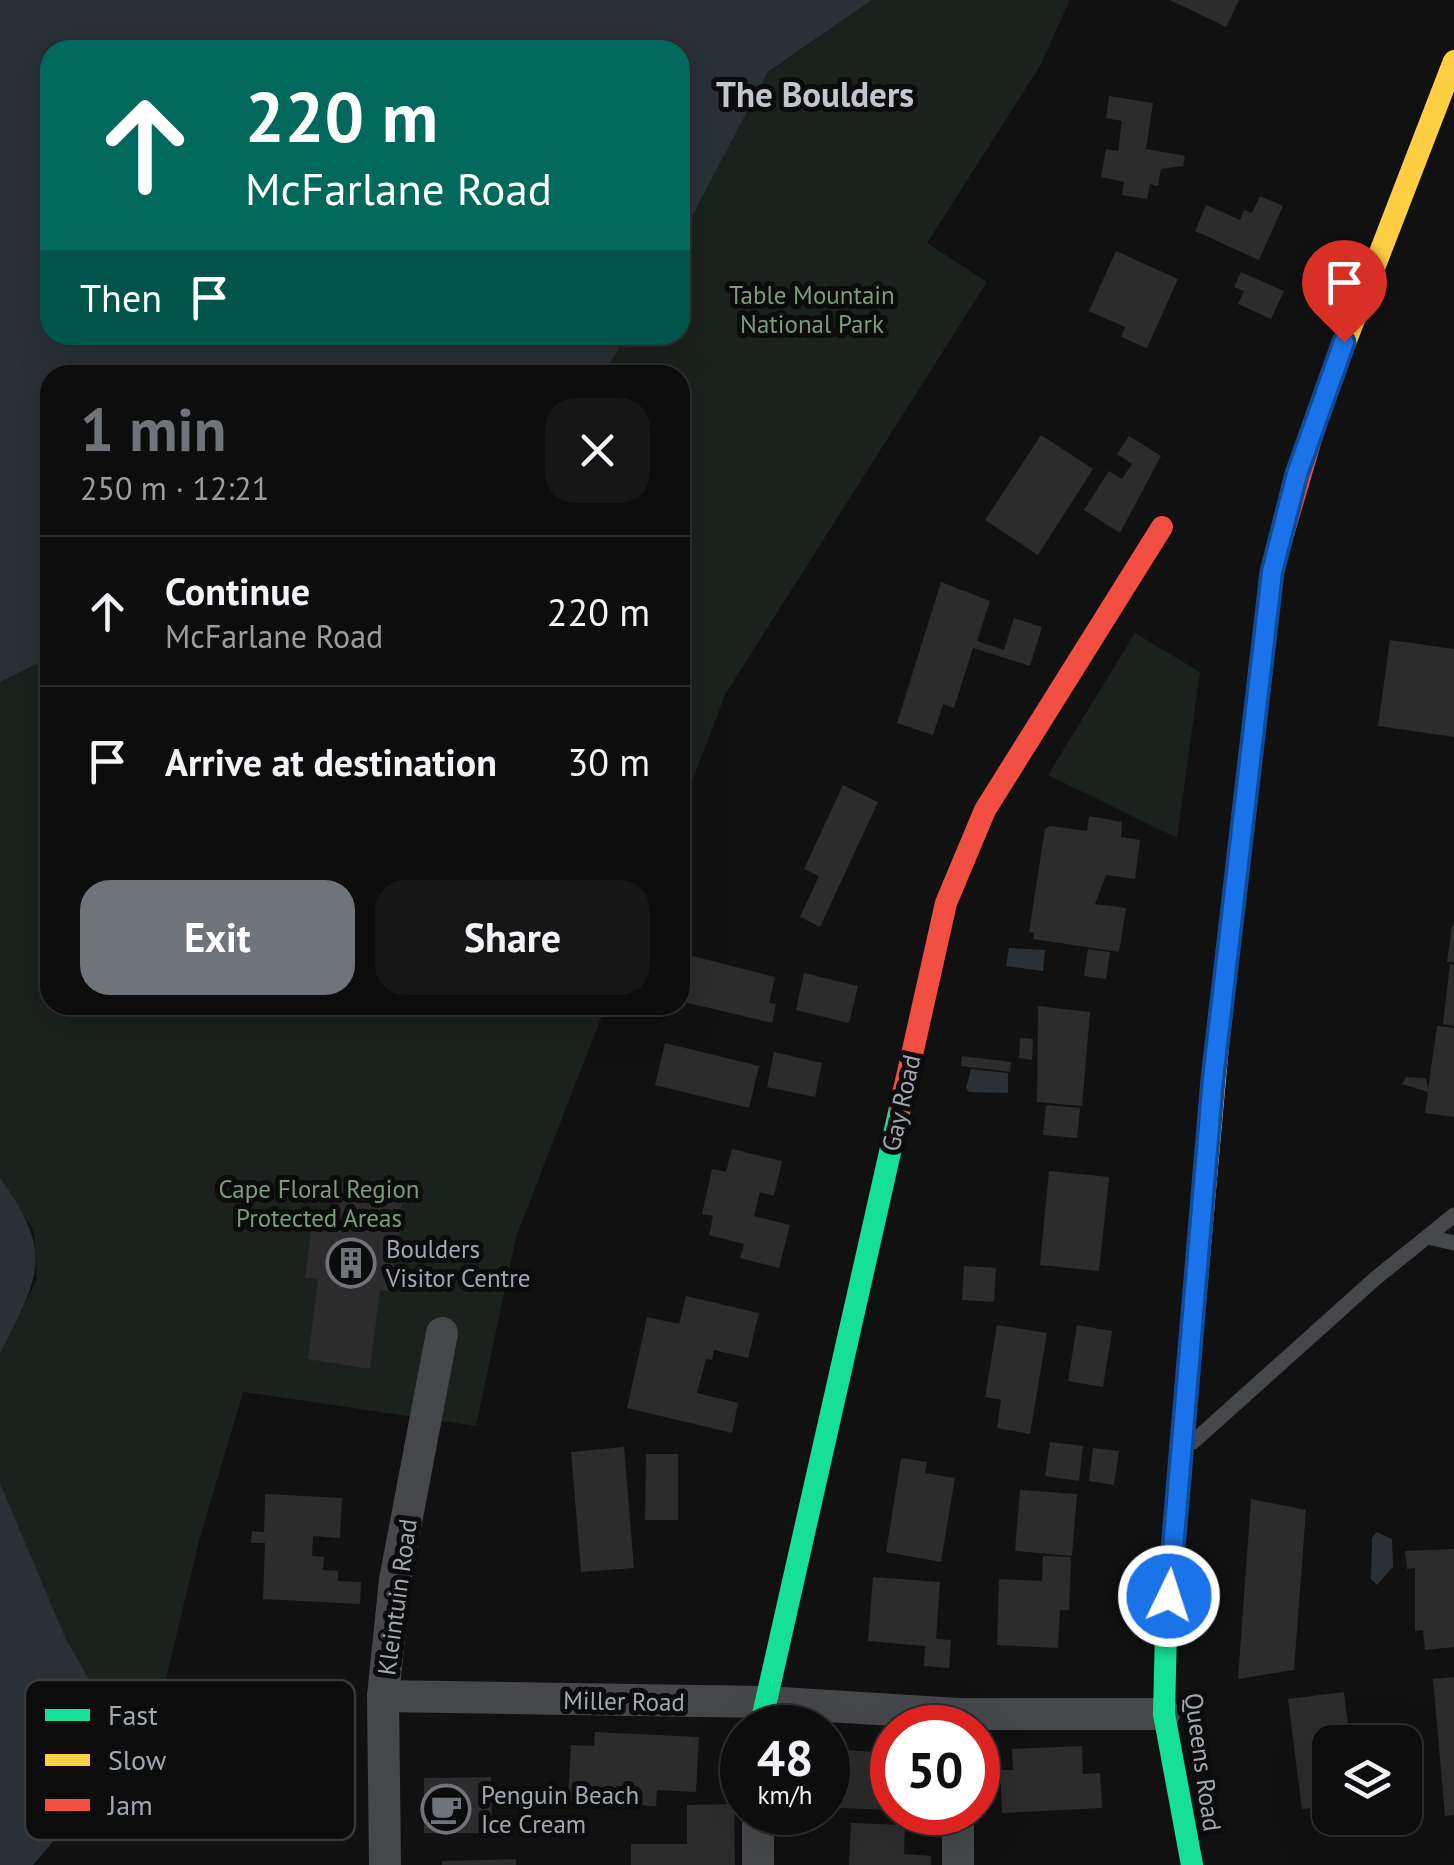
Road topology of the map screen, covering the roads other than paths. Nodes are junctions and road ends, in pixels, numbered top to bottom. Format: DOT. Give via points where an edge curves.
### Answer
graph roads {
  1 [pos="1454,62"];
  2 [pos="1162,527"];
  3 [pos="1454,1215"];
  4 [pos="1428,1236"];
  5 [pos="1454,1243"];
  6 [pos="442,1333"];
  7 [pos="1178,1455"];
  8 [pos="384,1696"];
  9 [pos="765,1705"];
  10 [pos="720,1713"];
  11 [pos="1164,1714"];
  12 [pos="1000,1720"];
  13 [pos="758,1835"];
  14 [pos="958,1835"];
  15 [pos="385,1865"];
  16 [pos="758,1865"];
  17 [pos="958,1865"];
  18 [pos="1192,1865"];
  1 -- 7 [label="main road, Queens Road" via="1297,474 1272,572"];
  2 -- 9 [label="main road, Gay Road" via="986,810 946,903"];
  3 -- 4 [label="lane"];
  4 -- 5 [label="lane"];
  4 -- 7 [label="lane"];
  6 -- 8 [label="street, Kleintuin Road" via="395,1580"];
  7 -- 11 [label="main road, Queens Road"];
  8 -- 10 [label="street, Miller Road"];
  8 -- 15 [label="street, Kleintuin Road"];
  11 -- 12 [label="street, Miller Road"];
  11 -- 18 [label="main road, Queens Road"];
  13 -- 16 [label="street"];
  14 -- 17 [label="street"];
}
